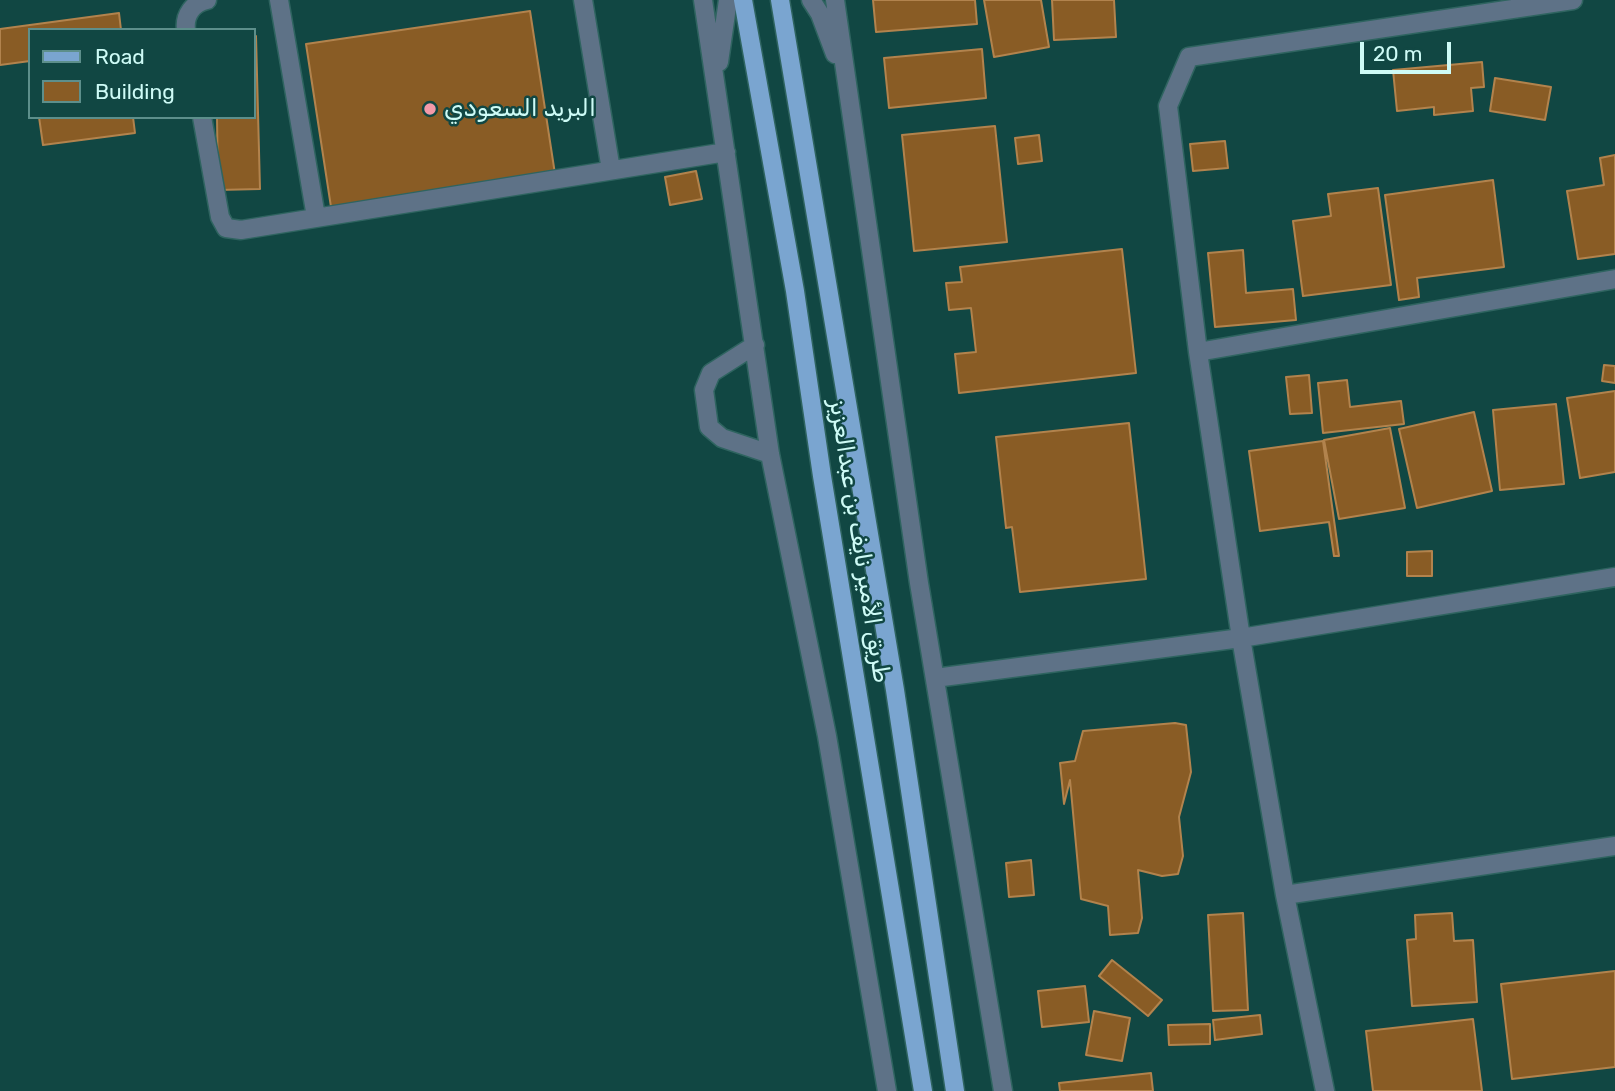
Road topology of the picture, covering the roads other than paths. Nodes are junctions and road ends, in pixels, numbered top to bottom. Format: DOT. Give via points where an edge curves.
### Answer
graph roads {
  1 [pos="207,0"];
  2 [pos="279,0"];
  3 [pos="583,0"];
  4 [pos="703,0"];
  5 [pos="728,0"];
  6 [pos="743,0"];
  7 [pos="780,0"];
  8 [pos="811,0"];
  9 [pos="835,0"];
  10 [pos="1564,1"];
  11 [pos="186,28"];
  12 [pos="716,85"];
  13 [pos="847,87"];
  14 [pos="202,119"];
  15 [pos="726,152"];
  16 [pos="611,170"];
  17 [pos="316,216"];
  18 [pos="1615,279"];
  19 [pos="755,345"];
  20 [pos="1198,352"];
  21 [pos="769,454"];
  22 [pos="1615,577"];
  23 [pos="1241,638"];
  24 [pos="935,678"];
  25 [pos="1615,846"];
  26 [pos="1285,895"];
  27 [pos="887,1091"];
  28 [pos="923,1091"];
  29 [pos="955,1091"];
  30 [pos="1003,1091"];
  31 [pos="1325,1091"];
  1 -- 11 [label="street" via="191,9"];
  2 -- 17 [label="street"];
  3 -- 16 [label="street"];
  4 -- 12 [label="street"];
  5 -- 12 [label="street"];
  6 -- 28 [label="main road, طريق الأمير نايف بن عبدالعزيز" via="795,291"];
  7 -- 29 [label="main road, طريق الأمير نايف بن عبدالعزيز" via="895,690"];
  8 -- 13 [label="street"];
  9 -- 13 [label="street"];
  10 -- 20 [label="street" via="1189,57 1168,106"];
  12 -- 15 [label="street"];
  13 -- 24 [label="street"];
  14 -- 17 [label="street" via="220,217 226,228 241,230"];
  15 -- 16 [label="street"];
  15 -- 19 [label="street"];
  16 -- 17 [label="street"];
  18 -- 20 [label="street"];
  19 -- 21 [label="street"];
  19 -- 21 [label="street" via="711,373 704,390 709,427 722,438"];
  20 -- 23 [label="street"];
  21 -- 27 [label="street" via="827,736"];
  22 -- 23 [label="street"];
  23 -- 24 [label="street"];
  23 -- 26 [label="street"];
  24 -- 30 [label="street"];
  25 -- 26 [label="street"];
  26 -- 31 [label="street"];
}
